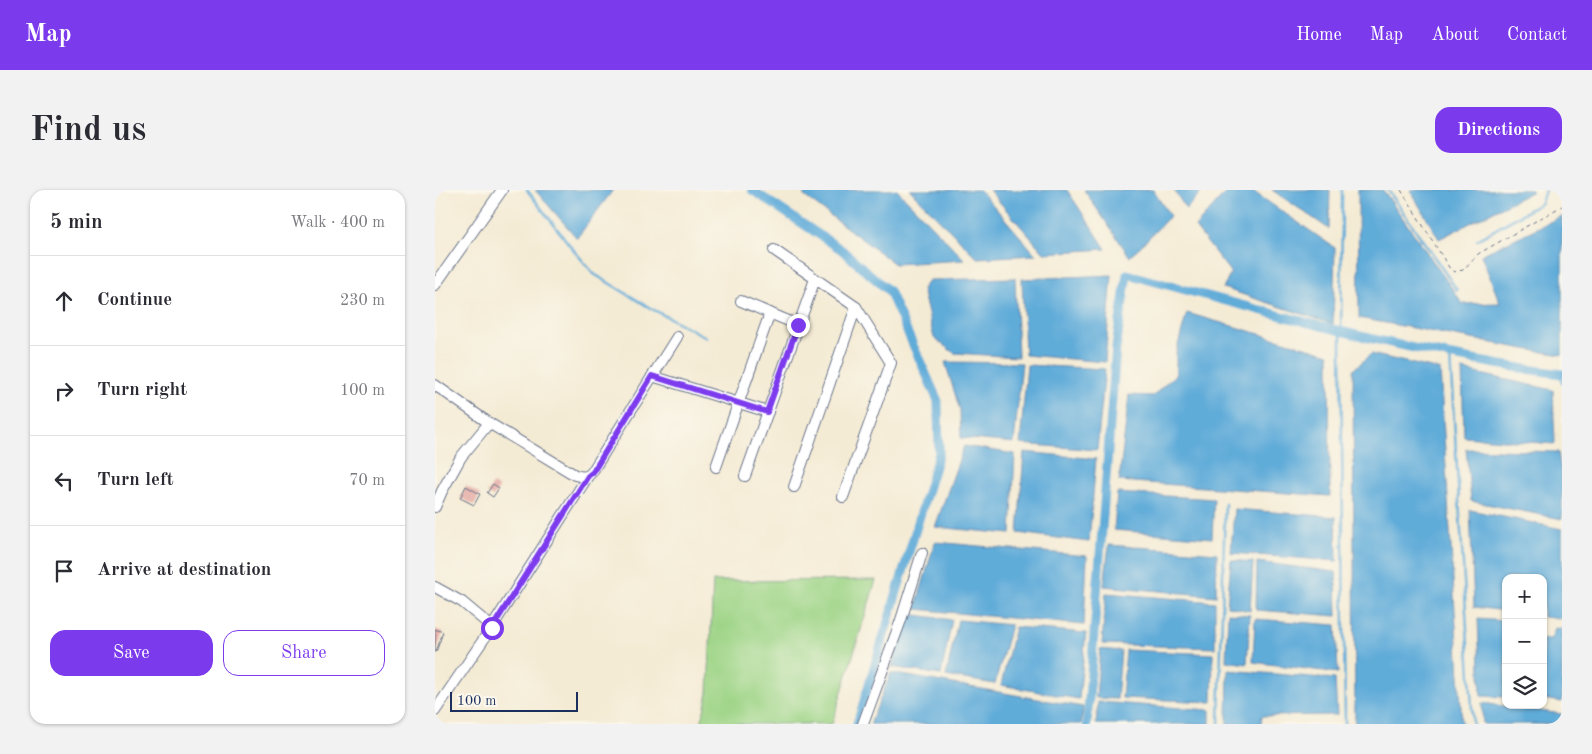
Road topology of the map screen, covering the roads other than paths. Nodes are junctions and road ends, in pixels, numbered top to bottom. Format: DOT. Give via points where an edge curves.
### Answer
graph roads {
  1 [pos="502,190"];
  2 [pos="774,250"];
  3 [pos="815,279"];
  4 [pos="435,285"];
  5 [pos="741,301"];
  6 [pos="856,307"];
  7 [pos="769,313"];
  8 [pos="798,325"];
  9 [pos="677,337"];
  10 [pos="652,376"];
  11 [pos="435,385"];
  12 [pos="738,403"];
  13 [pos="767,412"];
  14 [pos="489,423"];
  15 [pos="716,467"];
  16 [pos="588,476"];
  17 [pos="745,476"];
  18 [pos="794,487"];
  19 [pos="438,489"];
  20 [pos="843,497"];
  21 [pos="435,507"];
  22 [pos="922,553"];
  23 [pos="435,587"];
  24 [pos="492,628"];
  25 [pos="435,711"];
  26 [pos="863,724"];
  1 -- 4 [label="street"];
  2 -- 3 [label="street"];
  3 -- 6 [label="street"];
  3 -- 8 [label="street"];
  5 -- 7 [label="street"];
  6 -- 18 [label="street"];
  6 -- 20 [label="street" via="891,363"];
  7 -- 8 [label="street"];
  7 -- 12 [label="street"];
  8 -- 13 [label="street"];
  9 -- 10 [label="street"];
  10 -- 12 [label="street"];
  10 -- 16 [label="street"];
  11 -- 14 [label="street"];
  12 -- 13 [label="street"];
  12 -- 15 [label="street"];
  13 -- 17 [label="street"];
  14 -- 16 [label="street" via="575,475"];
  14 -- 19 [label="street"];
  16 -- 24 [label="street"];
  19 -- 21 [label="street"];
  22 -- 26 [label="street"];
  23 -- 24 [label="street" via="462,602"];
  24 -- 25 [label="street"];
}
